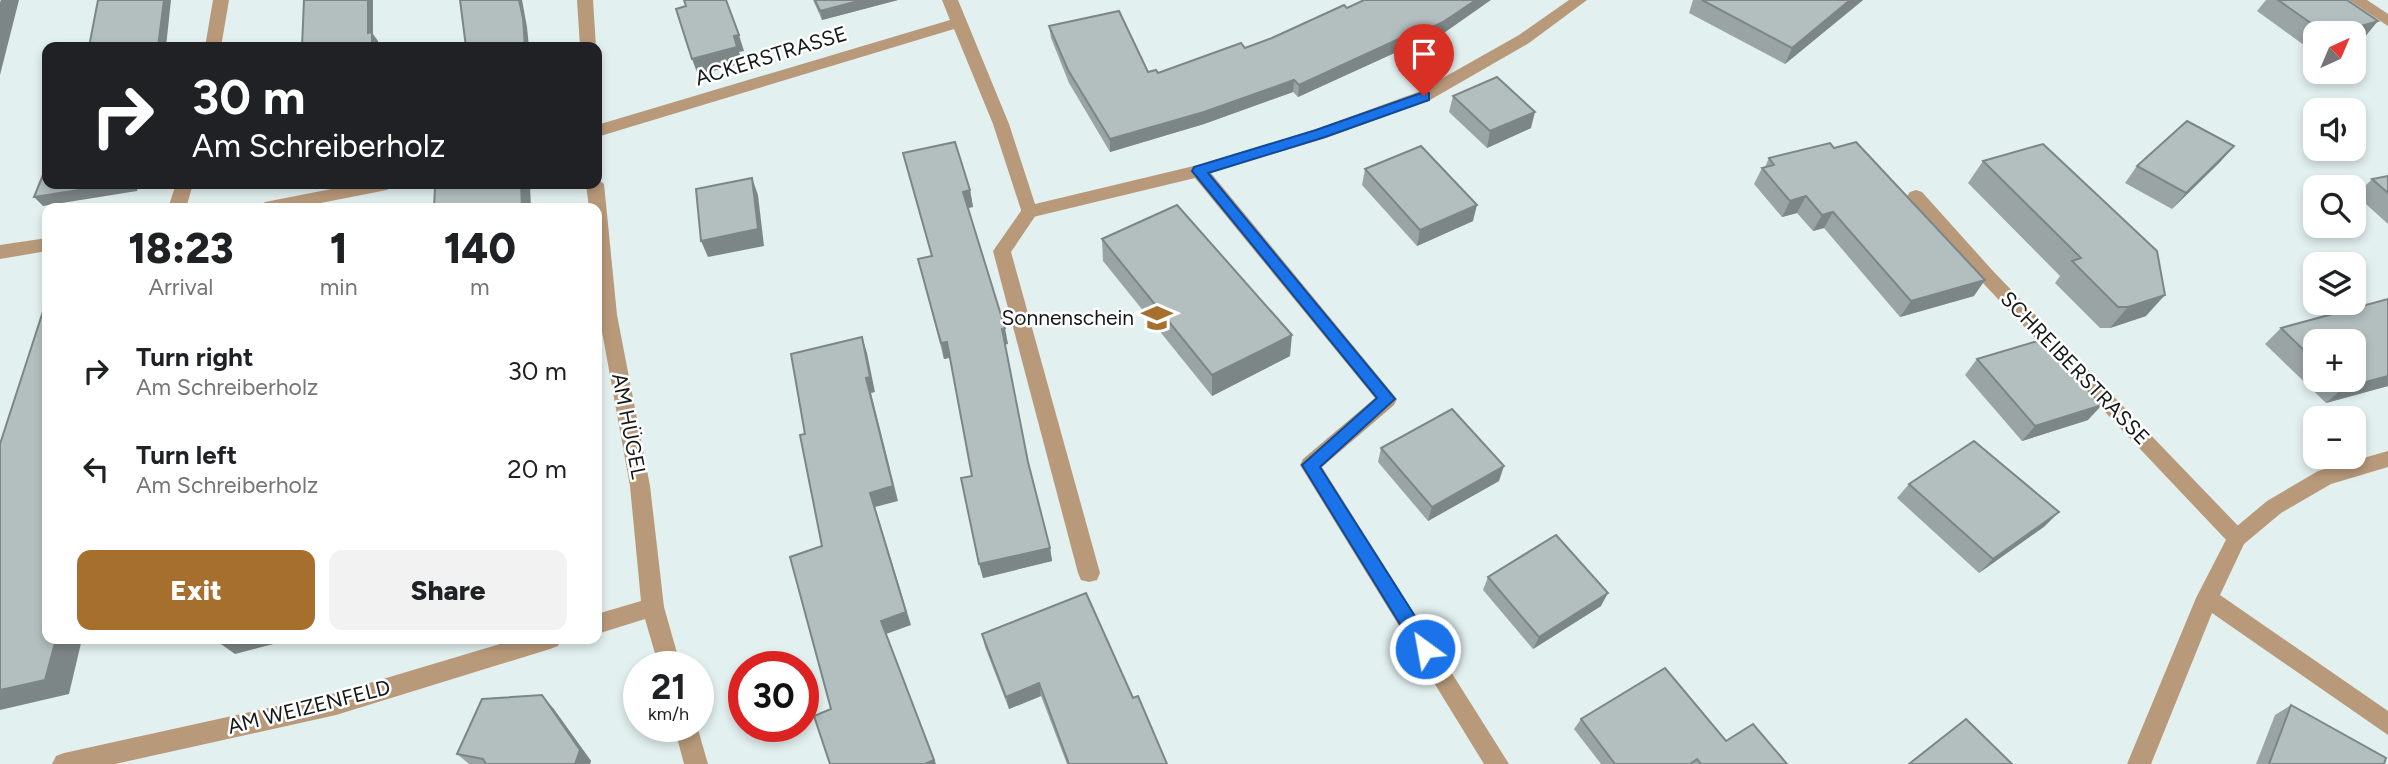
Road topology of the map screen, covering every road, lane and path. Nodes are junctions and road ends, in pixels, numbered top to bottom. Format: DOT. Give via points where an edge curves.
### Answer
graph roads {
  1 [pos="221,0"];
  2 [pos="585,0"];
  3 [pos="950,0"];
  4 [pos="1579,0"];
  5 [pos="2357,0"];
  6 [pos="2388,20"];
  7 [pos="959,22"];
  8 [pos="213,42"];
  9 [pos="588,42"];
  10 [pos="602,130"];
  11 [pos="1199,171"];
  12 [pos="362,189"];
  13 [pos="1916,196"];
  14 [pos="290,203"];
  15 [pos="1029,212"];
  16 [pos="42,246"];
  17 [pos="0,252"];
  18 [pos="602,255"];
  19 [pos="2388,459"];
  20 [pos="2237,538"];
  21 [pos="1089,573"];
  22 [pos="2207,598"];
  23 [pos="653,607"];
  24 [pos="602,622"];
  25 [pos="534,644"];
  26 [pos="665,651"];
  27 [pos="2388,724"];
  28 [pos="690,742"];
  29 [pos="64,764"];
  30 [pos="696,764"];
  31 [pos="1497,764"];
  32 [pos="2139,764"];
  1 -- 8 [label="street"];
  2 -- 9 [label="street"];
  3 -- 7 [label="street"];
  4 -- 11 [label="street" via="1524,39 1424,96"];
  5 -- 6 [label="street"];
  7 -- 10 [label="street, ACKERSTRASSE"];
  7 -- 15 [label="street" via="1001,124"];
  11 -- 15 [label="street"];
  11 -- 31 [label="street" via="1387,399 1310,465"];
  12 -- 14 [label="street"];
  13 -- 20 [label="street, SCHREIBERSTRASSE"];
  15 -- 21 [label="street" via="1002,251"];
  16 -- 17 [label="street"];
  18 -- 23 [label="street, AM HÜGEL" via="608,315 640,486"];
  19 -- 20 [label="street" via="2325,477 2274,507"];
  20 -- 22 [label="street"];
  22 -- 27 [label="street"];
  22 -- 32 [label="street"];
  23 -- 24 [label="street"];
  23 -- 26 [label="street, AM HÜGEL"];
  25 -- 29 [label="street, AM WEIZENFELD" via="336,704"];
  28 -- 30 [label="street"];
}
